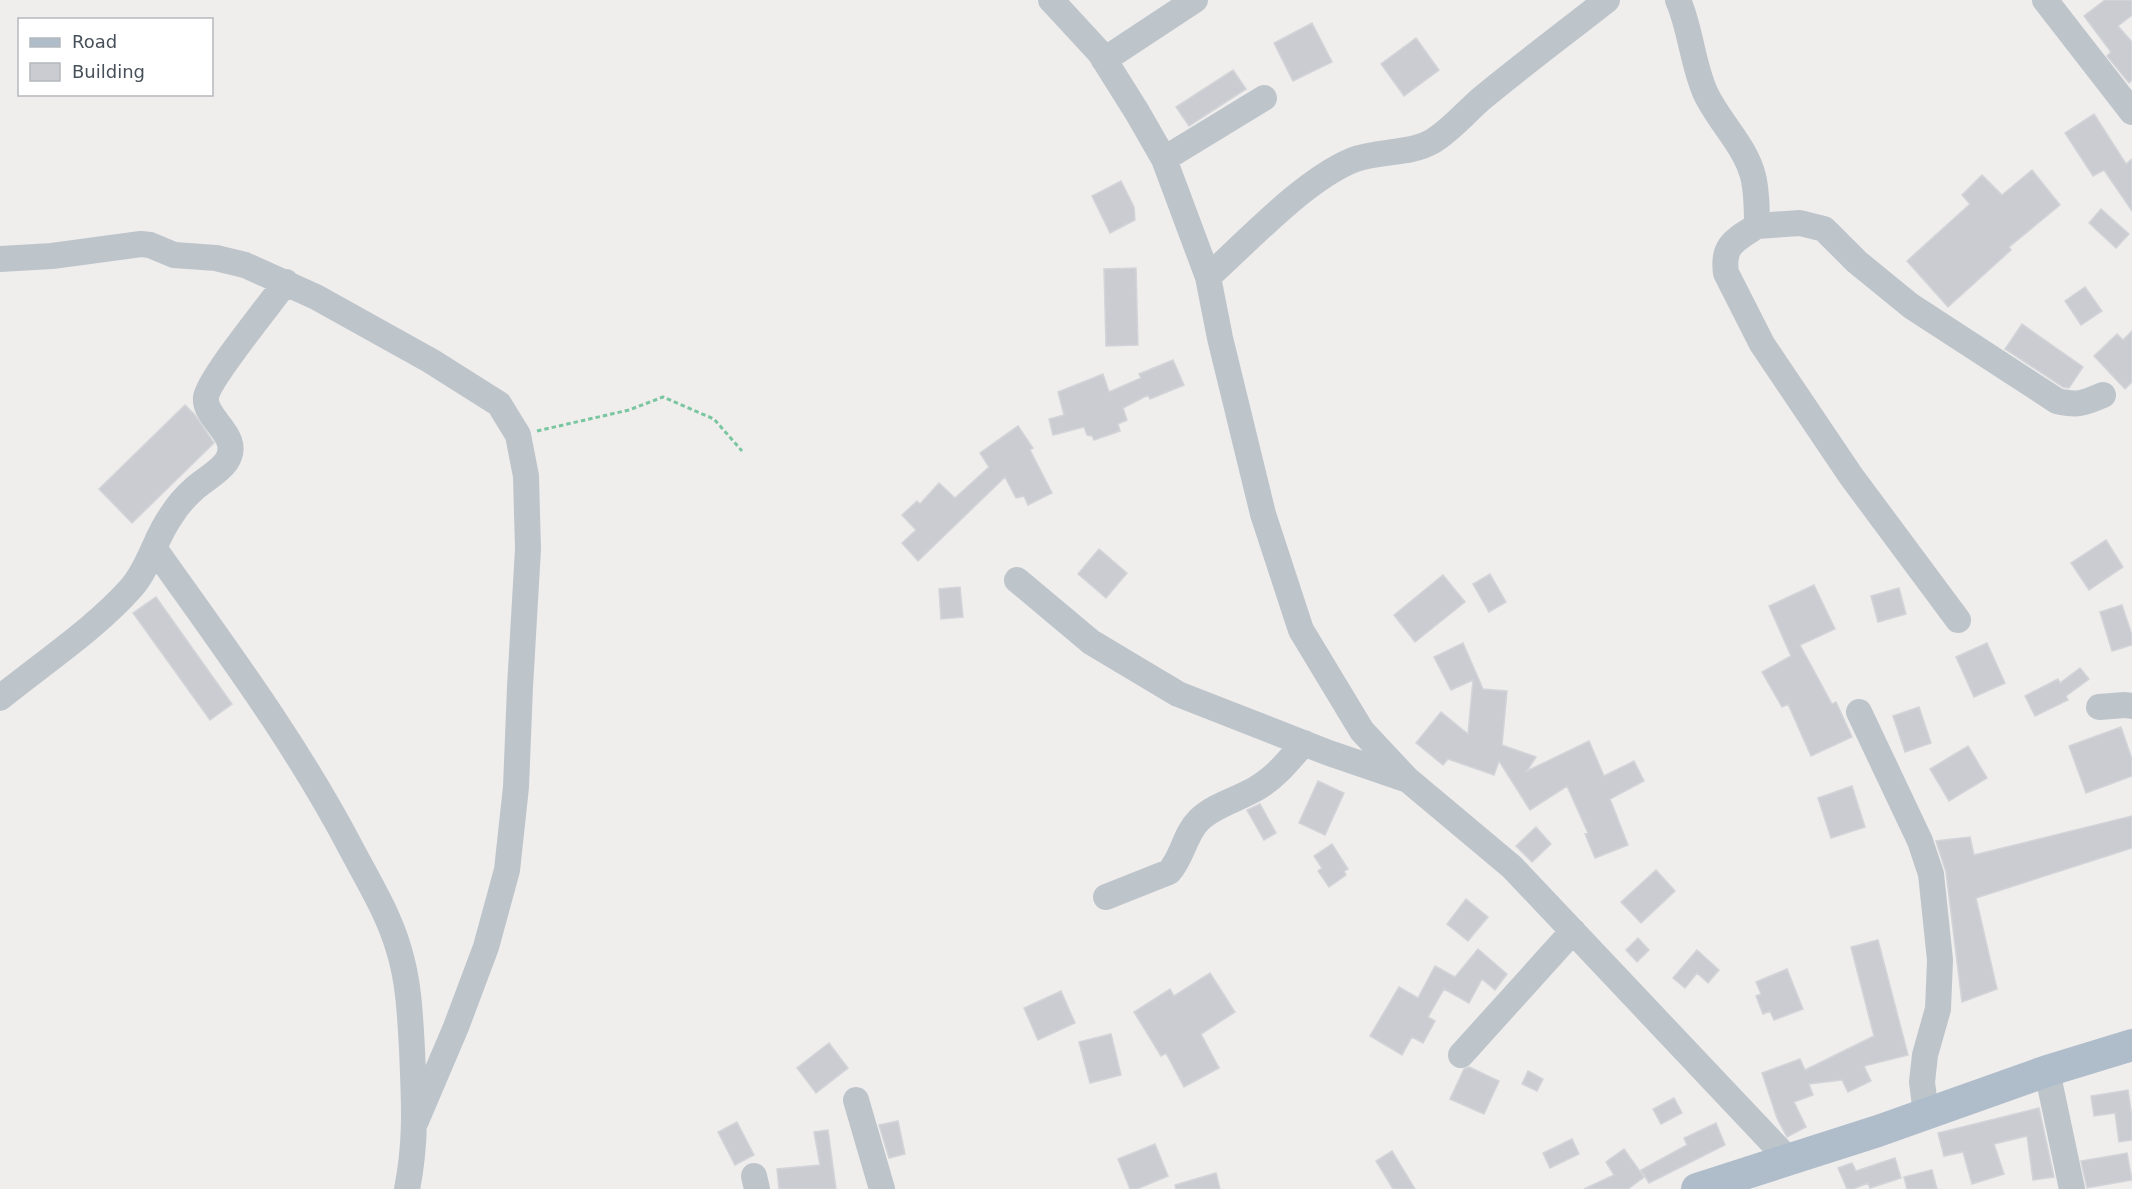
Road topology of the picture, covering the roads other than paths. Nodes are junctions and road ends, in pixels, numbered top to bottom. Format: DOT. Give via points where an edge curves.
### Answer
graph roads {
  1 [pos="1051,0"];
  2 [pos="1195,0"];
  3 [pos="1607,0"];
  4 [pos="1678,0"];
  5 [pos="2045,0"];
  6 [pos="1104,60"];
  7 [pos="1264,98"];
  8 [pos="2132,112"];
  9 [pos="1164,159"];
  10 [pos="1757,226"];
  11 [pos="0,259"];
  12 [pos="1208,277"];
  13 [pos="286,282"];
  14 [pos="2103,395"];
  15 [pos="154,548"];
  16 [pos="1017,580"];
  17 [pos="1958,620"];
  18 [pos="0,698"];
  19 [pos="2132,706"];
  20 [pos="2098,707"];
  21 [pos="1859,712"];
  22 [pos="1304,743"];
  23 [pos="1407,779"];
  24 [pos="1106,897"];
  25 [pos="1573,931"];
  26 [pos="2132,1045"];
  27 [pos="1461,1054"];
  28 [pos="2047,1071"];
  29 [pos="856,1100"];
  30 [pos="1926,1114"];
  31 [pos="416,1121"];
  32 [pos="1788,1159"];
  33 [pos="407,1189"];
  34 [pos="882,1189"];
  35 [pos="1697,1189"];
  36 [pos="2072,1189"];
  1 -- 6 [label="street"];
  2 -- 6 [label="street"];
  3 -- 12 [label="street" via="1432,141 1416,148 1353,160 1324,177"];
  4 -- 10 [label="street" via="1706,93 1753,175"];
  5 -- 8 [label="street"];
  6 -- 9 [label="street"];
  7 -- 9 [label="street"];
  9 -- 12 [label="street"];
  10 -- 14 [label="street" via="1800,222 1824,229 1911,306 2057,401 2083,404"];
  10 -- 17 [label="street" via="1728,248 1724,260 1726,273 1757,334 1851,476"];
  11 -- 13 [label="street" via="141,244 174,255 244,265"];
  12 -- 23 [label="street" via="1263,514 1301,630 1362,730"];
  13 -- 15 [label="street" via="217,375 206,397 207,408 226,433 230,451 226,463 192,490 170,517"];
  13 -- 31 [label="street" via="431,361 499,404 518,435 526,476 528,549 516,787 507,870 482,957"];
  15 -- 18 [label="street" via="132,587"];
  15 -- 31 [label="street" via="304,765 388,918 409,991"];
  16 -- 22 [label="street" via="1091,642 1178,694"];
  19 -- 20 [label="street"];
  21 -- 30 [label="street" via="1920,841 1931,874 1940,960 1938,1009 1922,1082"];
  22 -- 23 [label="street"];
  22 -- 24 [label="street" via="1281,771 1258,788 1199,820 1169,872"];
  23 -- 25 [label="street" via="1512,867"];
  25 -- 27 [label="street"];
  25 -- 32 [label="street"];
  26 -- 28 [label="main road"];
  28 -- 30 [label="main road"];
  28 -- 36 [label="street"];
  29 -- 34 [label="street"];
  30 -- 32 [label="main road"];
  31 -- 33 [label="street"];
  32 -- 35 [label="main road"];
}
